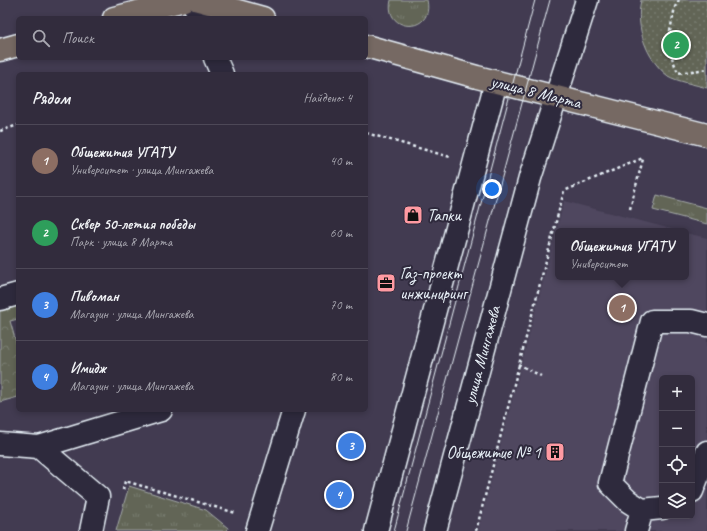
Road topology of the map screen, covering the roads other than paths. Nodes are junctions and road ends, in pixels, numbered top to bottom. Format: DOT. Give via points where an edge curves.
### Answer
graph roads {
  1 [pos="184,0"];
  2 [pos="192,0"];
  3 [pos="198,0"];
  4 [pos="587,0"];
  5 [pos="122,16"];
  6 [pos="199,16"];
  7 [pos="257,16"];
  8 [pos="16,45"];
  9 [pos="368,47"];
  10 [pos="0,50"];
  11 [pos="217,60"];
  12 [pos="221,72"];
  13 [pos="496,82"];
  14 [pos="556,97"];
  15 [pos="707,135"];
  16 [pos="16,295"];
  17 [pos="0,299"];
  18 [pos="707,325"];
  19 [pos="155,412"];
  20 [pos="293,412"];
  21 [pos="39,447"];
  22 [pos="1,450"];
  23 [pos="707,452"];
  24 [pos="695,483"];
  25 [pos="652,509"];
  26 [pos="258,526"];
  27 [pos="91,531"];
  28 [pos="376,531"];
  29 [pos="435,531"];
  30 [pos="636,531"];
  1 -- 5 [label="main road"];
  2 -- 6 [label="street"];
  3 -- 7 [label="main road"];
  4 -- 14 [label="street, улица Мингажева"];
  8 -- 10 [label="main road"];
  9 -- 13 [label="main road, улица 8 Марта"];
  11 -- 12 [label="street"];
  13 -- 14 [label="main road, улица 8 Марта"];
  13 -- 28 [label="street"];
  14 -- 15 [label="main road, улица 8 Марта"];
  14 -- 29 [label="street, улица Мингажева" via="530,178"];
  16 -- 17 [label="street"];
  18 -- 25 [label="street" via="652,320 610,483 628,502"];
  19 -- 21 [label="street"];
  20 -- 26 [label="street"];
  21 -- 22 [label="street"];
  21 -- 27 [label="street" via="98,497"];
  23 -- 24 [label="street"];
  25 -- 30 [label="street"];
}
